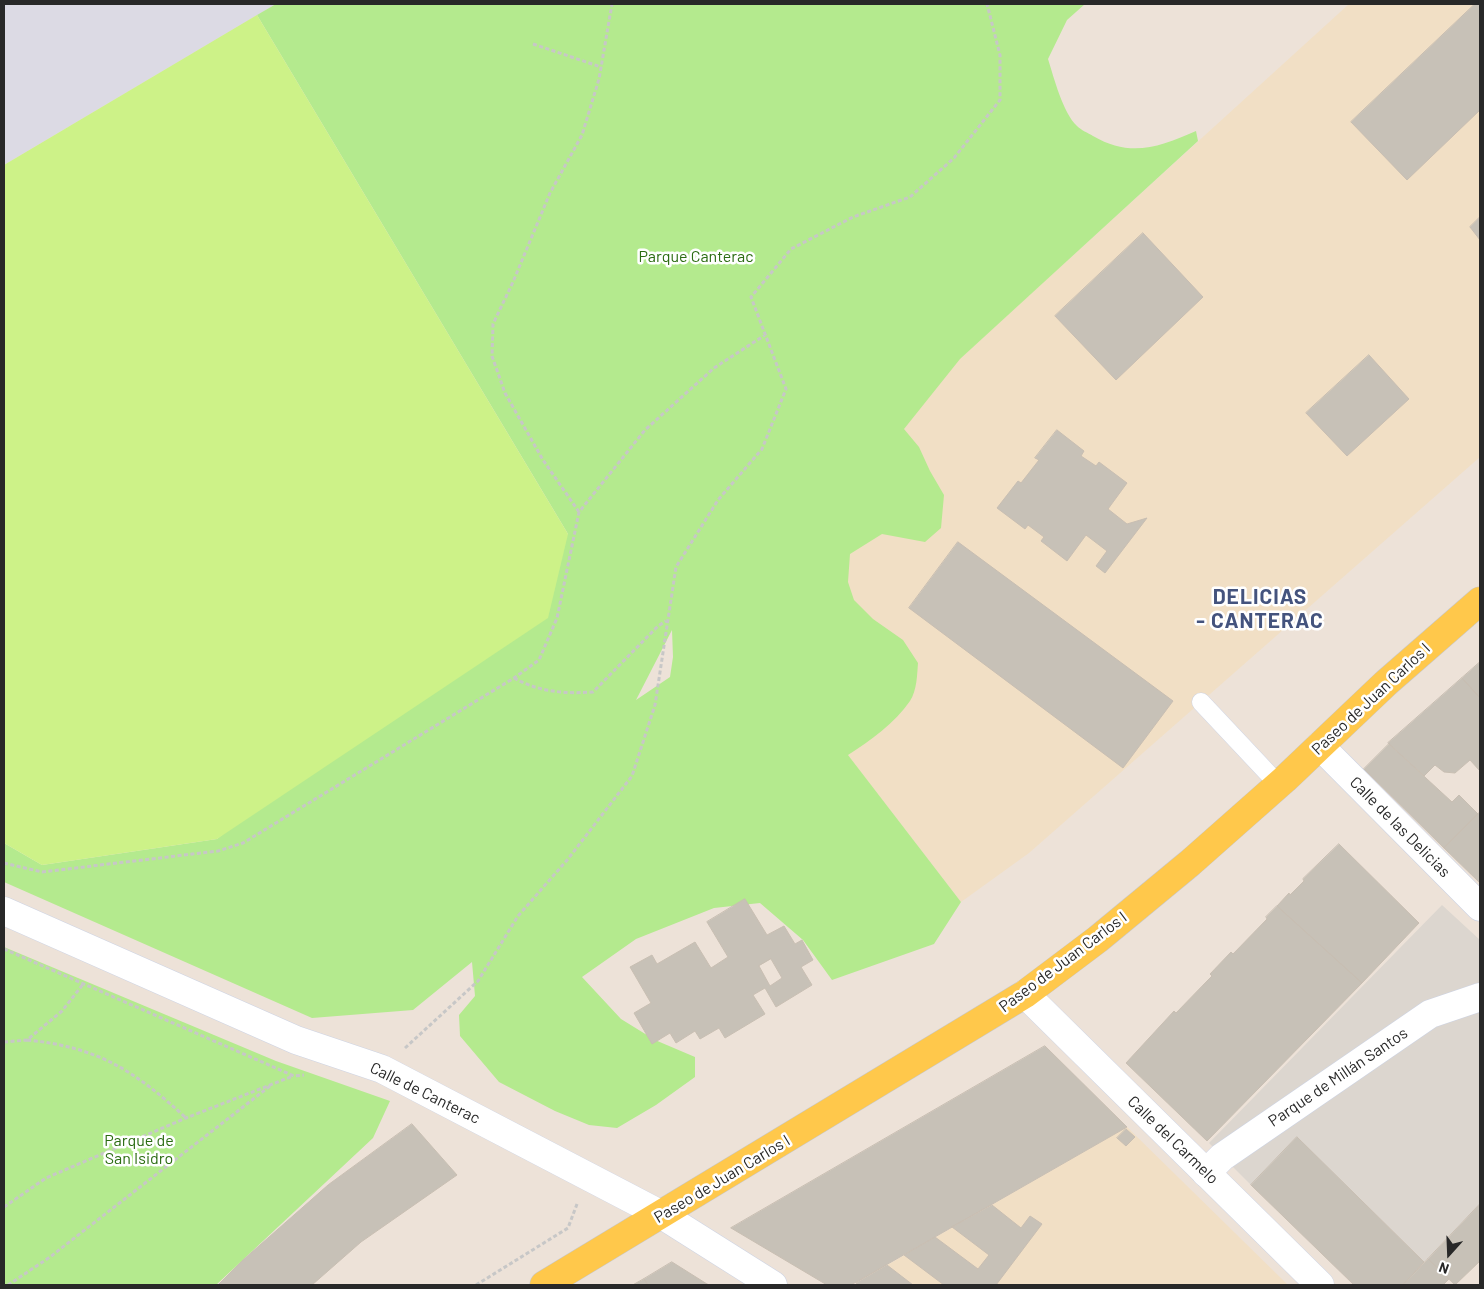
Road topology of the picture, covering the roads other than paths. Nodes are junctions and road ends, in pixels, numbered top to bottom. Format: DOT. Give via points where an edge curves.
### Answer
graph roads {
  1 [pos="1480,600"];
  2 [pos="1201,702"];
  3 [pos="1320,746"];
  4 [pos="1278,784"];
  5 [pos="1480,907"];
  6 [pos="4,911"];
  7 [pos="1025,994"];
  8 [pos="1480,997"];
  9 [pos="1206,1173"];
  10 [pos="662,1216"];
  11 [pos="544,1285"];
  12 [pos="773,1285"];
  13 [pos="1320,1285"];
  1 -- 3 [label="main road, Paseo de Juan Carlos I"];
  2 -- 4 [label="lane"];
  3 -- 4 [label="main road, Paseo de Juan Carlos I"];
  3 -- 5 [label="street, Calle de las Delicias"];
  4 -- 7 [label="main road, Paseo de Juan Carlos I" via="1098,939"];
  6 -- 10 [label="street, Calle de Canterac" via="296,1040 382,1069"];
  7 -- 9 [label="street, Calle del Carmelo"];
  7 -- 10 [label="main road, Paseo de Juan Carlos I"];
  8 -- 9 [label="street, Parque de Millán Santos" via="1430,1014 1222,1157"];
  9 -- 13 [label="street, Calle del Carmelo"];
  10 -- 11 [label="main road, Paseo de Juan Carlos I"];
  10 -- 12 [label="street, Calle de Canterac"];
}
